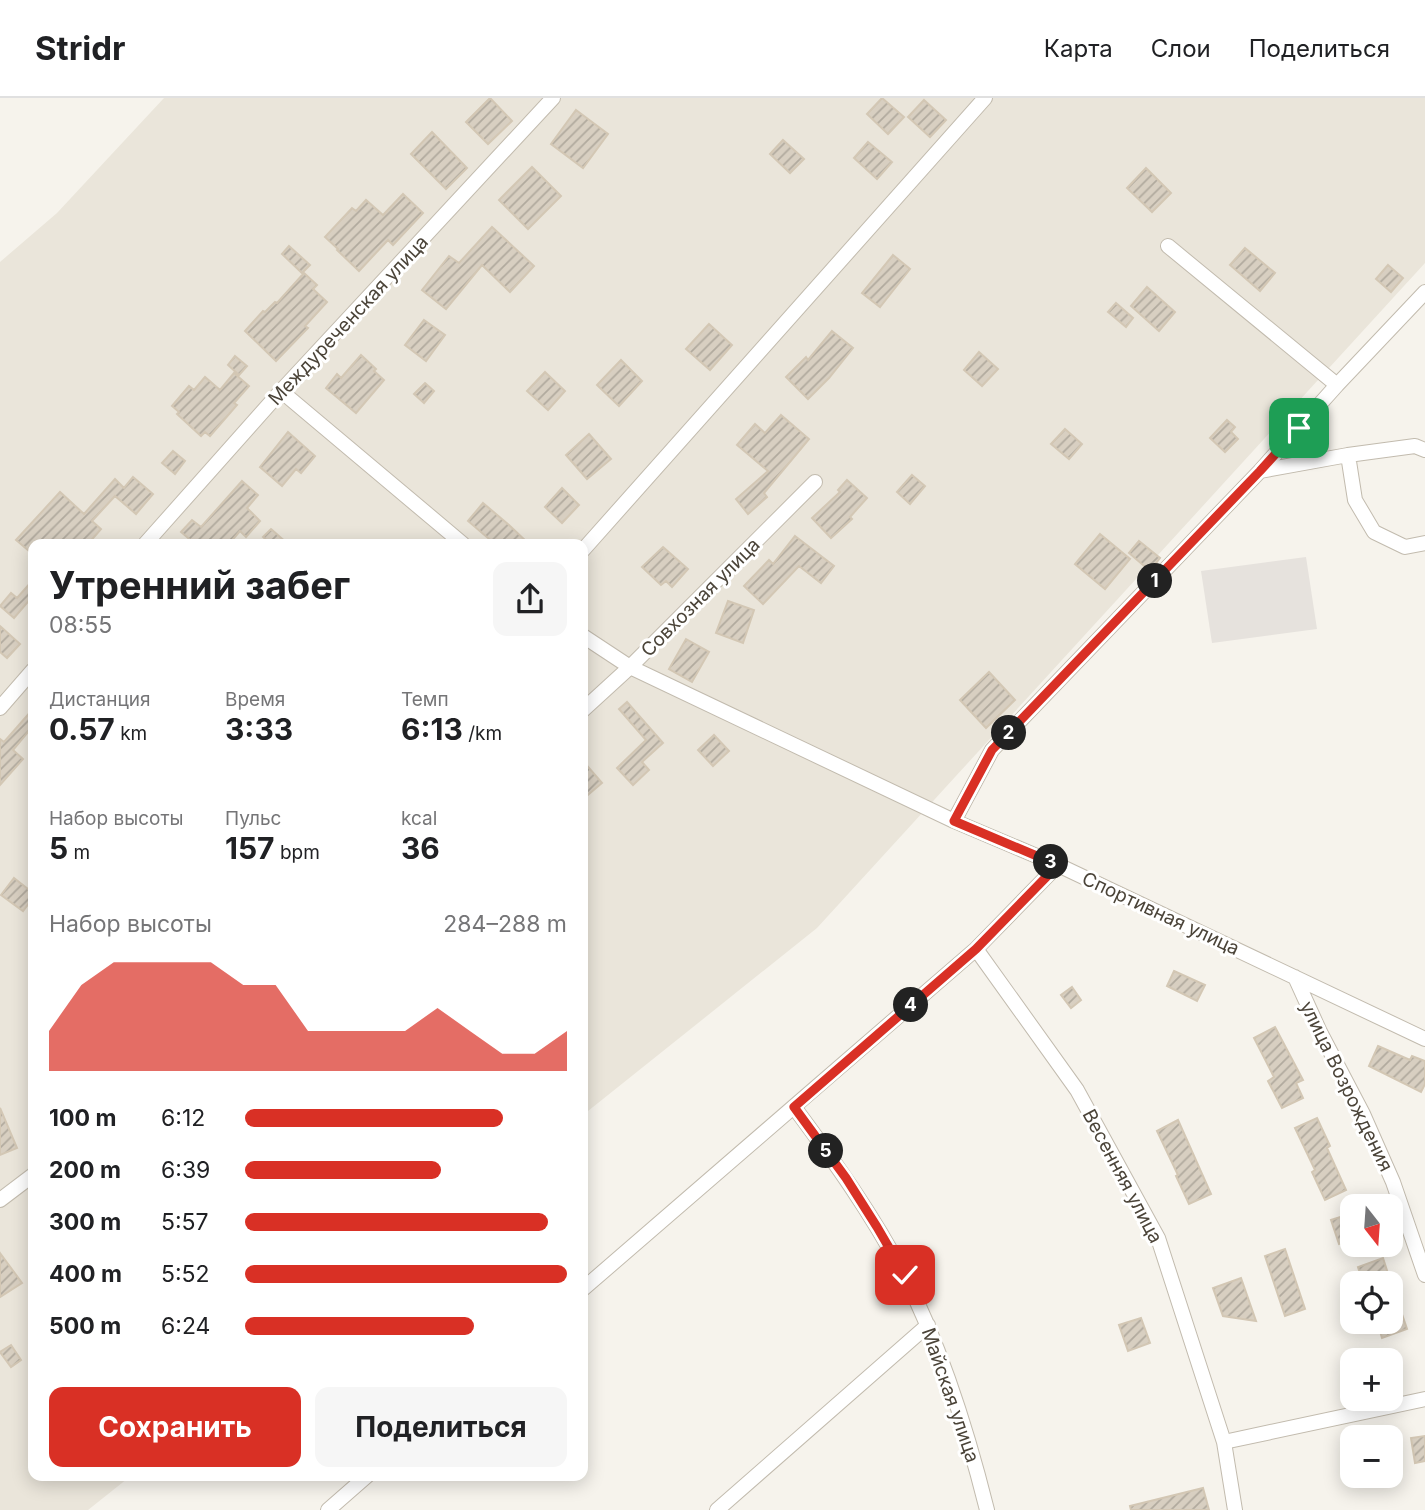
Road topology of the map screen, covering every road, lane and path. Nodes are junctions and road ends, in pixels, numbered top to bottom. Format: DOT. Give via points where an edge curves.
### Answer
graph roads {
  1 [pos="553,98"];
  2 [pos="985,98"];
  3 [pos="1168,246"];
  4 [pos="1425,292"];
  5 [pos="1337,384"];
  6 [pos="281,391"];
  7 [pos="1425,450"];
  8 [pos="1348,455"];
  9 [pos="1260,471"];
  10 [pos="815,482"];
  11 [pos="149,539"];
  12 [pos="457,539"];
  13 [pos="1425,543"];
  14 [pos="588,544"];
  15 [pos="588,639"];
  16 [pos="629,667"];
  17 [pos="28,676"];
  18 [pos="588,705"];
  19 [pos="0,708"];
  20 [pos="954,821"];
  21 [pos="1058,865"];
  22 [pos="976,949"];
  23 [pos="1295,977"];
  24 [pos="1425,1039"];
  25 [pos="794,1107"];
  26 [pos="28,1179"];
  27 [pos="0,1200"];
  28 [pos="1425,1275"];
  29 [pos="588,1285"];
  30 [pos="928,1325"];
  31 [pos="1425,1399"];
  32 [pos="1224,1442"];
  33 [pos="361,1481"];
  34 [pos="328,1510"];
  35 [pos="717,1510"];
  36 [pos="987,1510"];
  37 [pos="1236,1510"];
  1 -- 6 [label="street, Междуреченская улица"];
  2 -- 14 [label="street"];
  3 -- 5 [label="street"];
  4 -- 5 [label="street"];
  5 -- 9 [label="street"];
  6 -- 11 [label="street, Междуреченская улица"];
  6 -- 12 [label="street"];
  7 -- 8 [label="street" via="1415,446"];
  8 -- 9 [label="street"];
  8 -- 13 [label="street" via="1355,500 1374,532 1405,547"];
  9 -- 20 [label="street" via="992,750"];
  10 -- 16 [label="street, Совхозная улица"];
  15 -- 16 [label="street, Спортивная улица"];
  16 -- 18 [label="street, Совхозная улица"];
  16 -- 20 [label="street, Спортивная улица"];
  17 -- 19 [label="street"];
  20 -- 21 [label="street, Спортивная улица"];
  21 -- 22 [label="street"];
  21 -- 23 [label="street, Спортивная улица"];
  22 -- 25 [label="street"];
  22 -- 32 [label="street, Весенняя улица" via="1077,1090 1158,1238"];
  23 -- 24 [label="street, Спортивная улица"];
  23 -- 28 [label="street, улица Возрождения" via="1393,1182"];
  25 -- 29 [label="street"];
  25 -- 30 [label="street, Майская улица" via="877,1227"];
  26 -- 27 [label="street"];
  30 -- 35 [label="street"];
  30 -- 36 [label="street, Майская улица"];
  31 -- 32 [label="street"];
  32 -- 37 [label="street, Весенняя улица"];
  33 -- 34 [label="street"];
}
